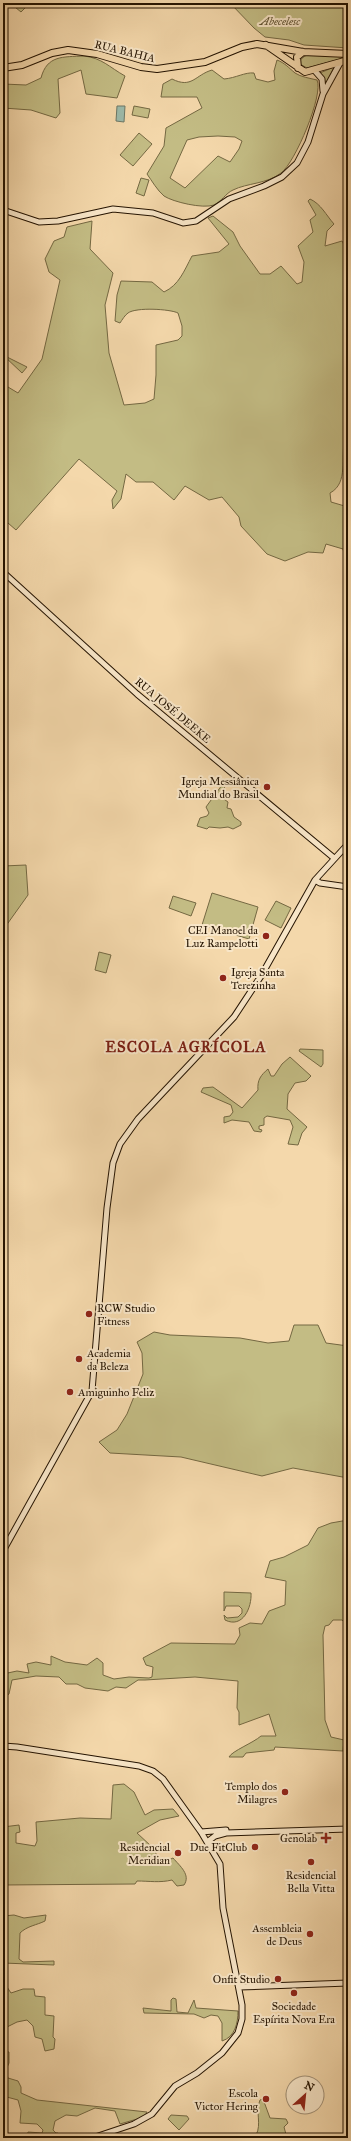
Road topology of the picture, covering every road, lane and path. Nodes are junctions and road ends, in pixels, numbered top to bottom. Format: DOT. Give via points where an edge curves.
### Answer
graph roads {
  1 [pos="265,44"];
  2 [pos="303,52"];
  3 [pos="348,54"];
  4 [pos="348,60"];
  5 [pos="340,62"];
  6 [pos="3,68"];
  7 [pos="298,68"];
  8 [pos="314,71"];
  9 [pos="323,94"];
  10 [pos="3,210"];
  11 [pos="3,572"];
  12 [pos="348,844"];
  13 [pos="334,858"];
  14 [pos="315,880"];
  15 [pos="348,887"];
  16 [pos="3,1551"];
  17 [pos="3,1746"];
  18 [pos="348,1829"];
  19 [pos="255,1831"];
  20 [pos="201,1832"];
  21 [pos="207,1842"];
  22 [pos="348,1983"];
  23 [pos="239,1987"];
  24 [pos="92,2138"];
  1 -- 2 [label="main road, RUA BAHIA"];
  1 -- 6 [label="main road, RUA BAHIA" via="242,47 205,62 169,68 141,67 76,50 52,53 27,64"];
  1 -- 7 [label="main road"];
  2 -- 3 [label="main road, RUA BAHIA"];
  2 -- 7 [label="main road" via="297,58"];
  4 -- 5 [label="main road"];
  5 -- 8 [label="main road"];
  5 -- 9 [label="main road"];
  7 -- 8 [label="main road" via="305,72"];
  8 -- 9 [label="main road" via="322,79"];
  9 -- 10 [label="main road" via="304,151 291,169 264,186 229,199 196,221 183,223 153,213 113,209 58,221 39,222"];
  11 -- 13 [label="main road, RUA JOSÉ DEEKE" via="137,694"];
  12 -- 13 [label="main road"];
  13 -- 14 [label="main road"];
  14 -- 15 [label="main road"];
  14 -- 16 [label="main road" via="261,976 234,1018 138,1119 120,1144 113,1163 107,1201 90,1395"];
  17 -- 20 [label="main road" via="150,1770 164,1779"];
  18 -- 19 [label="main road"];
  19 -- 20 [label="main road"];
  19 -- 21 [label="main road" via="220,1834"];
  20 -- 21 [label="main road"];
  21 -- 23 [label="main road" via="220,1864 226,1926"];
  22 -- 23 [label="main road"];
  23 -- 24 [label="main road" via="242,2019 234,2038 222,2053 197,2073 175,2086 148,2118"];
}
